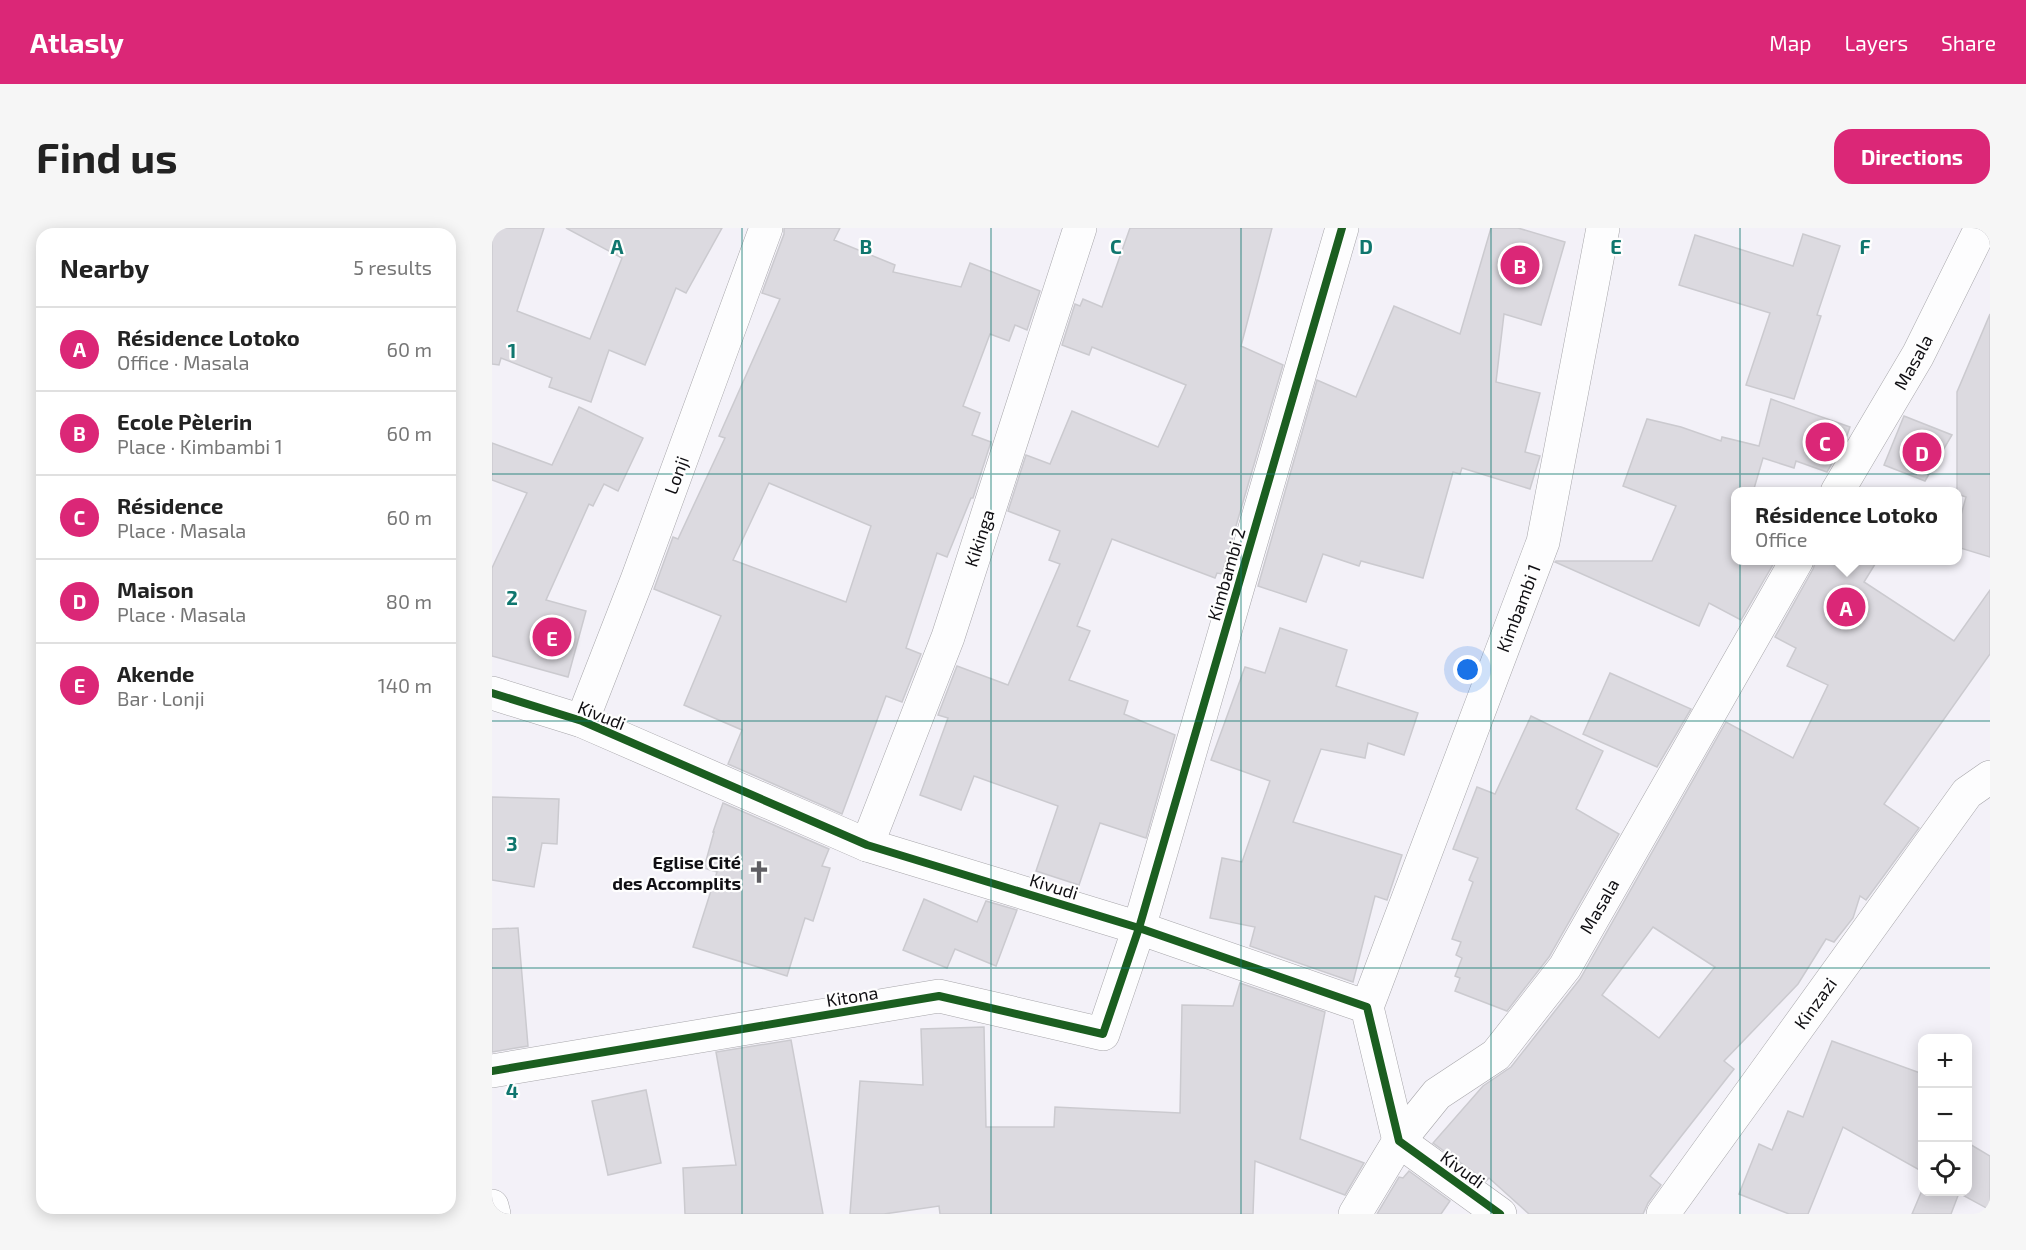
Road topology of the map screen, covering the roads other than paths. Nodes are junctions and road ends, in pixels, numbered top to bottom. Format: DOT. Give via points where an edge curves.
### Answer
graph roads {
  1 [pos="766,228"];
  2 [pos="1080,228"];
  3 [pos="1342,228"];
  4 [pos="1603,228"];
  5 [pos="1981,228"];
  6 [pos="1840,487"];
  7 [pos="1795,565"];
  8 [pos="492,693"];
  9 [pos="582,722"];
  10 [pos="1979,785"];
  11 [pos="867,845"];
  12 [pos="1139,928"];
  13 [pos="1366,1007"];
  14 [pos="492,1071"];
  15 [pos="1400,1141"];
  16 [pos="492,1206"];
  17 [pos="494,1214"];
  18 [pos="1355,1214"];
  19 [pos="1500,1214"];
  20 [pos="1663,1214"];
  1 -- 9 [label="street, Lonji"];
  2 -- 11 [label="street, Kikinga" via="948,637"];
  3 -- 12 [label="street, Kimbambi 2"];
  4 -- 13 [label="street, Kimbambi 1" via="1543,542"];
  5 -- 6 [label="street, Masala" via="1918,355"];
  7 -- 15 [label="street, Masala" via="1565,967 1496,1055 1437,1094"];
  8 -- 9 [label="street, Kivudi"];
  9 -- 11 [label="street, Kivudi"];
  10 -- 20 [label="street, Kinzazi"];
  11 -- 12 [label="street, Kivudi"];
  12 -- 13 [label="street, Kivudi"];
  12 -- 14 [label="street, Kitona" via="1103,1034 939,996"];
  13 -- 15 [label="street"];
  15 -- 18 [label="street, Masala"];
  15 -- 19 [label="street, Kivudi"];
  16 -- 17 [label="street"];
}
